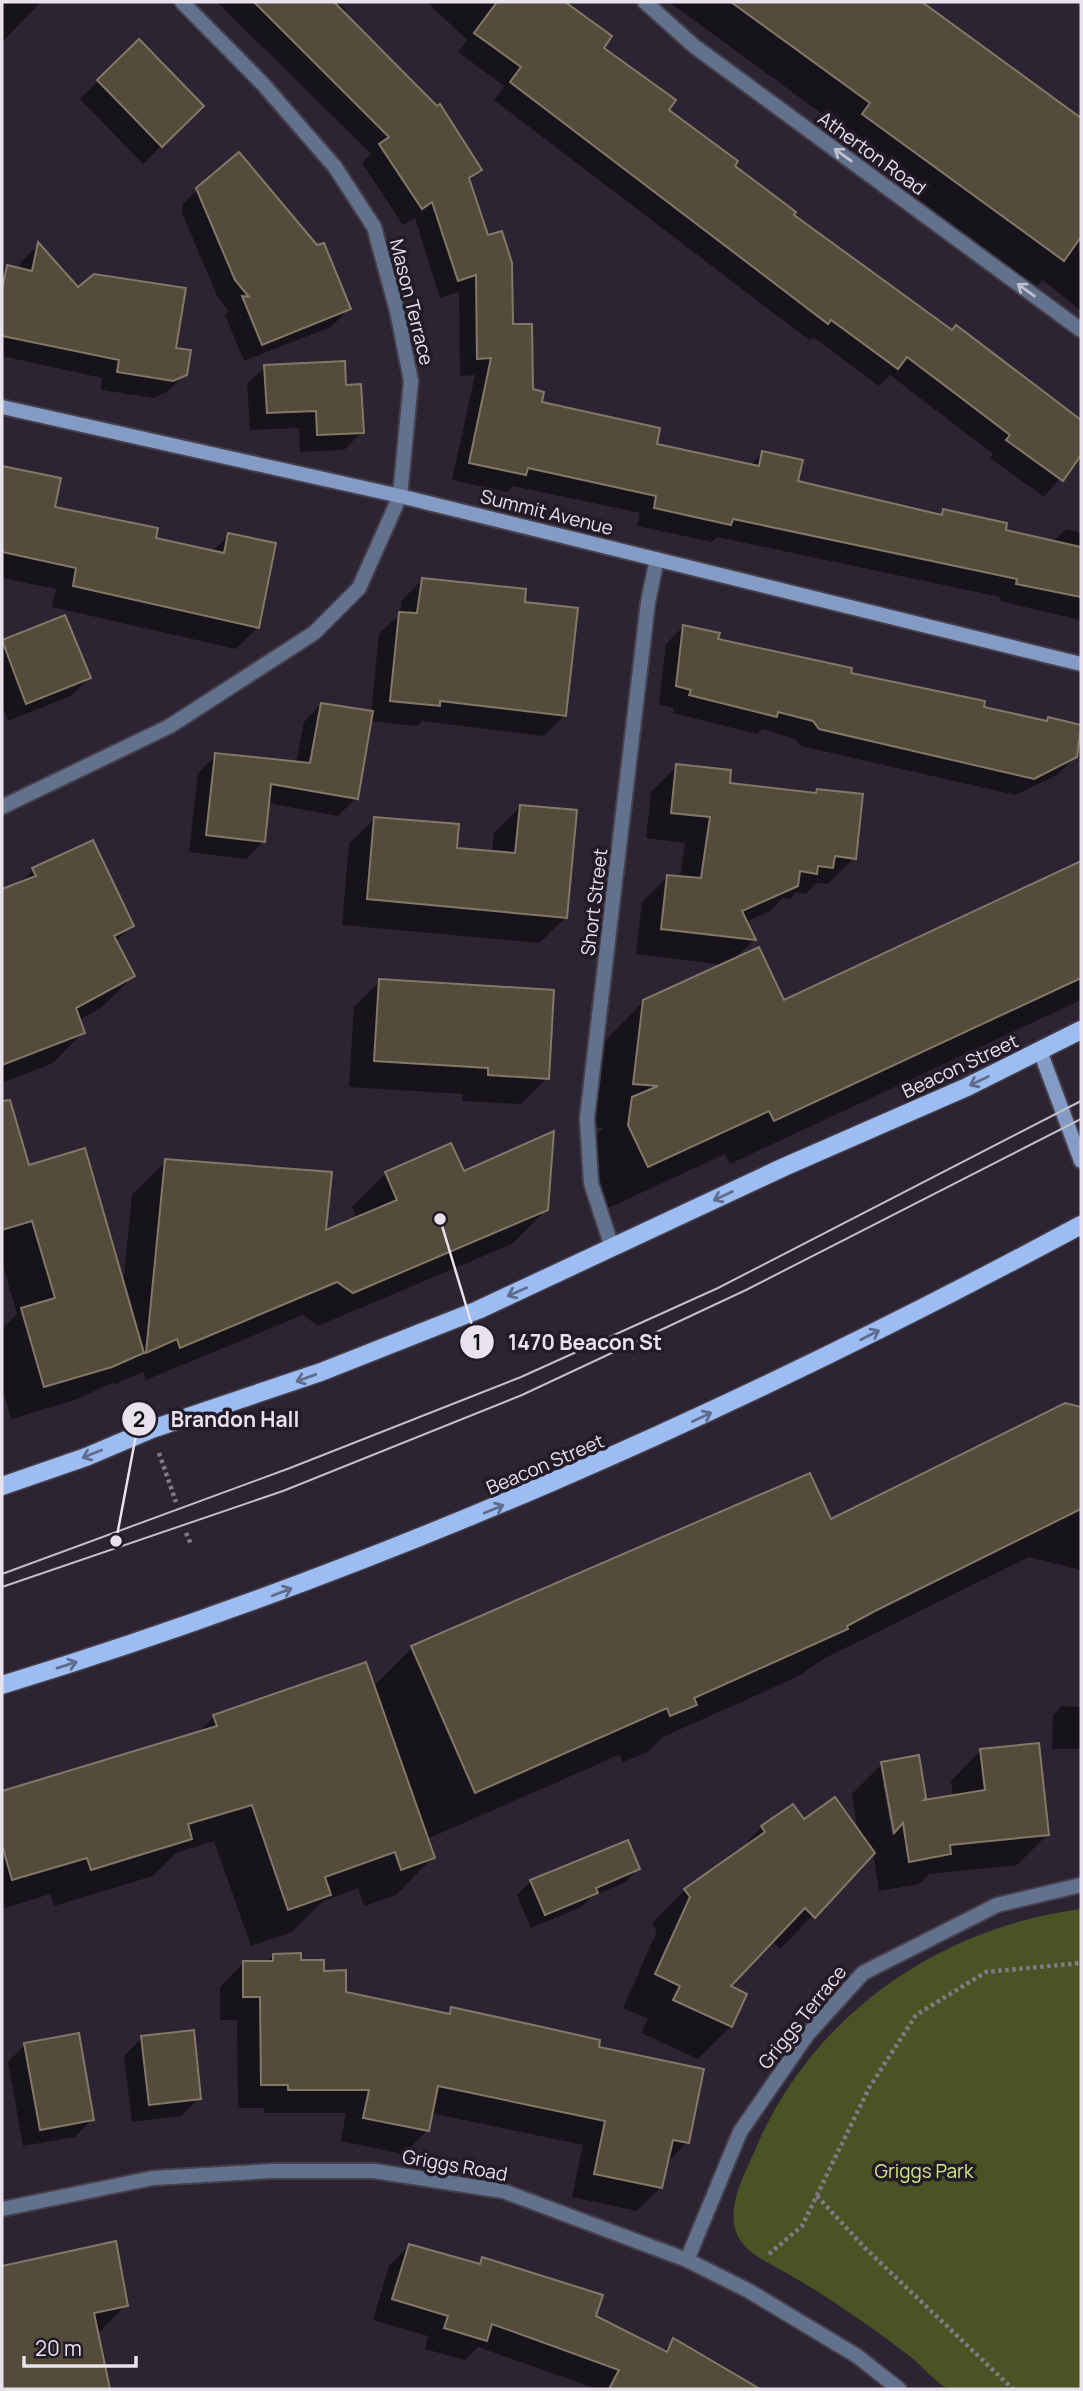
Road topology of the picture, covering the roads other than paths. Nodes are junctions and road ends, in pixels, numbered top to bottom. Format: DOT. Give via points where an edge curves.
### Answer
graph roads {
  1 [pos="182,2"];
  2 [pos="645,2"];
  3 [pos="1081,330"];
  4 [pos="2,407"];
  5 [pos="400,496"];
  6 [pos="657,559"];
  7 [pos="1081,664"];
  8 [pos="2,807"];
  9 [pos="1081,1030"];
  10 [pos="1040,1051"];
  11 [pos="1081,1161"];
  12 [pos="1081,1225"];
  13 [pos="612,1247"];
  14 [pos="2,1486"];
  15 [pos="2,1685"];
  16 [pos="1081,1885"];
  17 [pos="2,2209"];
  18 [pos="687,2260"];
  19 [pos="899,2389"];
  1 -- 5 [label="street, Mason Terrace" via="262,83 335,167 374,227 411,381"];
  3 -- 2 [label="street, Atherton Road, one-way" via="694,46"];
  4 -- 5 [label="street, Summit Avenue"];
  5 -- 6 [label="street, Summit Avenue"];
  5 -- 8 [label="street, Mason Terrace" via="359,588 314,633 170,726"];
  6 -- 7 [label="street, Summit Avenue"];
  6 -- 13 [label="street, Short Street" via="648,602 587,1118 591,1183"];
  9 -- 10 [label="main road, Beacon Street"];
  10 -- 11 [label="street"];
  10 -- 13 [label="main road, Beacon Street, one-way"];
  15 -- 12 [label="main road, Beacon Street, one-way" via="275,1595 508,1503 760,1390"];
  13 -- 14 [label="main road, Beacon Street, one-way" via="478,1310 321,1372"];
  16 -- 18 [label="street, Griggs Terrace" via="997,1905 863,1973 807,2035 740,2132"];
  17 -- 18 [label="street, Griggs Road" via="153,2178 374,2171 503,2191"];
  18 -- 19 [label="street, Griggs Road" via="857,2356"];
}
